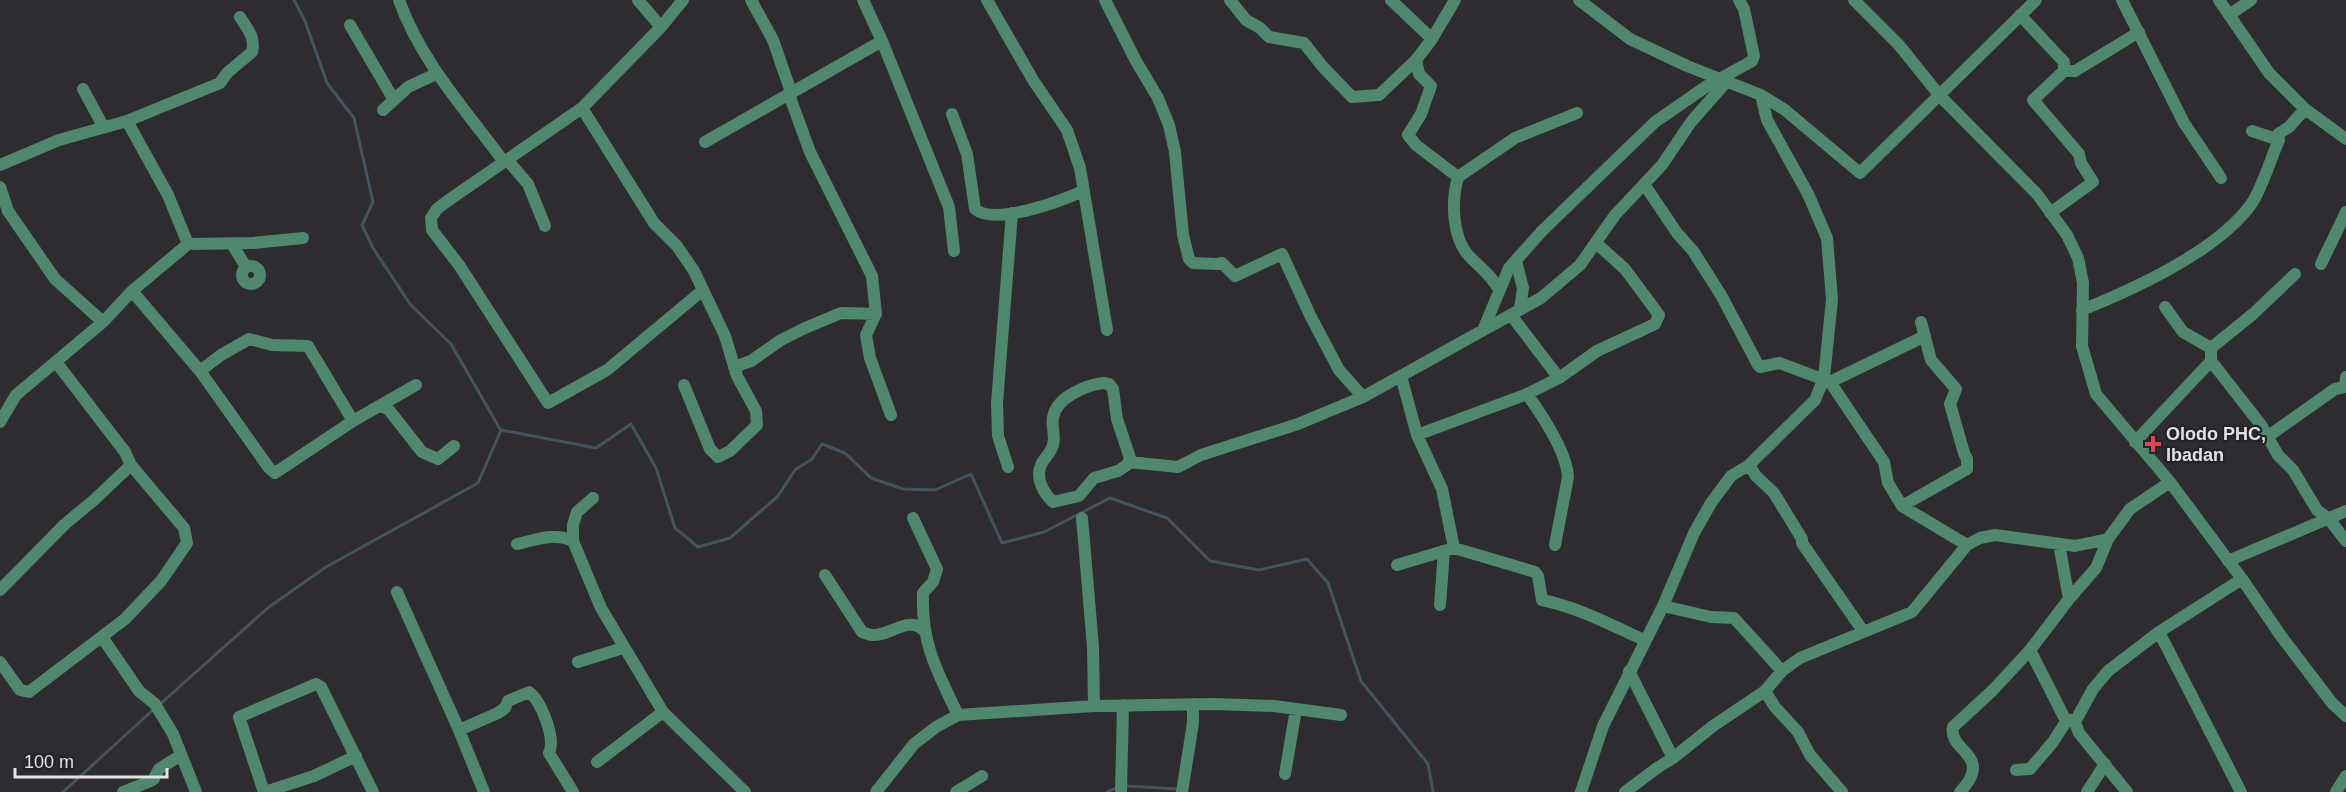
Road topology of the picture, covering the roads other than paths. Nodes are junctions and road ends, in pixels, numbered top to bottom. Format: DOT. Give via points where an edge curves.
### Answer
graph roads {
  1 [pos="399,0"];
  2 [pos="638,0"];
  3 [pos="683,0"];
  4 [pos="751,0"];
  5 [pos="862,0"];
  6 [pos="987,0"];
  7 [pos="1105,0"];
  8 [pos="1230,0"];
  9 [pos="1391,0"];
  10 [pos="1455,0"];
  11 [pos="1597,0"];
  12 [pos="1739,0"];
  13 [pos="1854,0"];
  14 [pos="2036,0"];
  15 [pos="2122,0"];
  16 [pos="2219,0"];
  17 [pos="2251,0"];
  18 [pos="1580,2"];
  19 [pos="2020,15"];
  20 [pos="2229,15"];
  21 [pos="240,17"];
  22 [pos="350,25"];
  23 [pos="661,27"];
  24 [pos="2139,32"];
  25 [pos="1432,39"];
  26 [pos="882,41"];
  27 [pos="1416,60"];
  28 [pos="2064,71"];
  29 [pos="436,74"];
  30 [pos="1724,79"];
  31 [pos="83,89"];
  32 [pos="791,92"];
  33 [pos="1761,95"];
  34 [pos="1940,96"];
  35 [pos="394,100"];
  36 [pos="582,108"];
  37 [pos="2305,109"];
  38 [pos="383,110"];
  39 [pos="1577,113"];
  40 [pos="952,114"];
  41 [pos="127,121"];
  42 [pos="103,126"];
  43 [pos="2252,131"];
  44 [pos="2346,139"];
  45 [pos="2279,140"];
  46 [pos="705,142"];
  47 [pos="504,162"];
  48 [pos="0,165"];
  49 [pos="1458,177"];
  50 [pos="2221,178"];
  51 [pos="1644,184"];
  52 [pos="0,187"];
  53 [pos="1083,191"];
  54 [pos="2346,212"];
  55 [pos="1012,213"];
  56 [pos="2050,213"];
  57 [pos="545,226"];
  58 [pos="303,238"];
  59 [pos="1596,243"];
  60 [pos="188,244"];
  61 [pos="232,244"];
  62 [pos="954,251"];
  63 [pos="1516,261"];
  64 [pos="2321,264"];
  65 [pos="246,267"];
  66 [pos="2295,274"];
  67 [pos="703,290"];
  68 [pos="1499,290"];
  69 [pos="132,291"];
  70 [pos="2165,307"];
  71 [pos="2082,310"];
  72 [pos="1516,312"];
  73 [pos="876,314"];
  74 [pos="103,322"];
  75 [pos="1921,322"];
  76 [pos="1107,330"];
  77 [pos="1483,330"];
  78 [pos="1925,336"];
  79 [pos="2211,355"];
  80 [pos="56,362"];
  81 [pos="735,367"];
  82 [pos="200,371"];
  83 [pos="1401,376"];
  84 [pos="1558,378"];
  85 [pos="1827,380"];
  86 [pos="2346,384"];
  87 [pos="416,385"];
  88 [pos="684,385"];
  89 [pos="1527,394"];
  90 [pos="1363,397"];
  91 [pos="382,406"];
  92 [pos="891,415"];
  93 [pos="0,422"];
  94 [pos="353,422"];
  95 [pos="1417,435"];
  96 [pos="2267,437"];
  97 [pos="2135,442"];
  98 [pos="454,446"];
  99 [pos="1129,462"];
  100 [pos="131,465"];
  101 [pos="1749,465"];
  102 [pos="1008,467"];
  103 [pos="2170,482"];
  104 [pos="592,498"];
  105 [pos="1902,506"];
  106 [pos="2346,511"];
  107 [pos="913,518"];
  108 [pos="1082,518"];
  109 [pos="2329,519"];
  110 [pos="2108,539"];
  111 [pos="573,541"];
  112 [pos="2346,541"];
  113 [pos="517,544"];
  114 [pos="1555,544"];
  115 [pos="2059,544"];
  116 [pos="1967,545"];
  117 [pos="1449,550"];
  118 [pos="2228,561"];
  119 [pos="1397,565"];
  120 [pos="825,575"];
  121 [pos="2242,579"];
  122 [pos="0,590"];
  123 [pos="397,592"];
  124 [pos="2069,599"];
  125 [pos="1440,605"];
  126 [pos="1662,606"];
  127 [pos="923,630"];
  128 [pos="1863,632"];
  129 [pos="2159,632"];
  130 [pos="102,637"];
  131 [pos="1644,640"];
  132 [pos="622,648"];
  133 [pos="2030,650"];
  134 [pos="0,662"];
  135 [pos="578,662"];
  136 [pos="1629,671"];
  137 [pos="1782,671"];
  138 [pos="1765,691"];
  139 [pos="1193,704"];
  140 [pos="1094,705"];
  141 [pos="1123,705"];
  142 [pos="1296,709"];
  143 [pos="663,712"];
  144 [pos="958,715"];
  145 [pos="1341,715"];
  146 [pos="2346,716"];
  147 [pos="2070,720"];
  148 [pos="459,730"];
  149 [pos="181,755"];
  150 [pos="356,756"];
  151 [pos="1673,758"];
  152 [pos="597,762"];
  153 [pos="2105,764"];
  154 [pos="2016,770"];
  155 [pos="1285,774"];
  156 [pos="982,776"];
  157 [pos="2346,776"];
  158 [pos="741,787"];
  159 [pos="1962,791"];
  160 [pos="123,792"];
  161 [pos="196,792"];
  162 [pos="264,792"];
  163 [pos="373,792"];
  164 [pos="484,792"];
  165 [pos="573,792"];
  166 [pos="726,792"];
  167 [pos="876,792"];
  168 [pos="956,792"];
  169 [pos="1121,792"];
  170 [pos="1182,792"];
  171 [pos="1581,792"];
  172 [pos="1625,792"];
  173 [pos="1842,792"];
  174 [pos="2087,792"];
  175 [pos="2127,792"];
  176 [pos="2241,792"];
  177 [pos="2336,792"];
  1 -- 29 [label="street"];
  2 -- 23 [label="street"];
  3 -- 23 [label="street"];
  4 -- 32 [label="street" via="773,40"];
  5 -- 26 [label="street"];
  6 -- 53 [label="street" via="1067,130"];
  7 -- 90 [label="street" via="1169,125 1189,259 1222,263 1235,276 1282,254 1339,370"];
  8 -- 27 [label="street" via="1246,20 1269,37 1304,43 1352,97 1379,95"];
  9 -- 25 [label="street"];
  10 -- 25 [label="street"];
  11 -- 18 [label="street"];
  12 -- 30 [label="street" via="1753,58"];
  13 -- 34 [label="street" via="1899,45"];
  14 -- 19 [label="street"];
  15 -- 24 [label="street"];
  16 -- 20 [label="street"];
  17 -- 20 [label="street"];
  18 -- 30 [label="street" via="1630,39"];
  19 -- 28 [label="street" via="2064,62"];
  19 -- 34 [label="street"];
  20 -- 37 [label="street" via="2269,74"];
  21 -- 41 [label="street" via="254,48 220,83"];
  22 -- 35 [label="street"];
  23 -- 36 [label="street"];
  24 -- 28 [label="street" via="2075,70"];
  24 -- 50 [label="street" via="2184,123"];
  25 -- 27 [label="street"];
  26 -- 32 [label="street"];
  26 -- 62 [label="street" via="949,207"];
  27 -- 49 [label="street" via="1419,74 1431,86 1408,135"];
  28 -- 56 [label="street" via="2033,100 2079,154 2093,182"];
  29 -- 35 [label="street" via="408,87"];
  29 -- 47 [label="street"];
  30 -- 33 [label="street"];
  30 -- 51 [label="street"];
  30 -- 63 [label="street" via="1654,122"];
  31 -- 42 [label="street"];
  32 -- 46 [label="street"];
  32 -- 73 [label="street" via="810,152 872,276"];
  33 -- 34 [label="street" via="1785,110 1860,173"];
  33 -- 85 [label="street" via="1767,120 1808,194 1827,238 1832,299"];
  34 -- 56 [label="street" via="2037,194"];
  35 -- 38 [label="street"];
  36 -- 47 [label="street"];
  36 -- 67 [label="street" via="654,223 677,246"];
  37 -- 44 [label="street"];
  37 -- 45 [label="street" via="2278,134"];
  39 -- 49 [label="street" via="1515,138"];
  40 -- 55 [label="street" via="967,154 975,209 981,213"];
  41 -- 42 [label="street"];
  41 -- 60 [label="street" via="168,195"];
  42 -- 48 [label="street"];
  43 -- 45 [label="street"];
  45 -- 71 [label="street" via="2252,203 2225,232 2128,292"];
  47 -- 57 [label="street" via="509,162 528,184"];
  47 -- 67 [label="street" via="437,208 432,230 548,403 607,370"];
  49 -- 68 [label="street" via="1454,192 1458,238"];
  51 -- 59 [label="street"];
  51 -- 85 [label="street" via="1721,295 1760,367 1780,363"];
  52 -- 74 [label="street" via="8,211 56,279"];
  53 -- 55 [label="street" via="1052,205"];
  53 -- 76 [label="street"];
  54 -- 64 [label="street"];
  55 -- 102 [label="street" via="997,403 998,436"];
  56 -- 71 [label="street" via="2078,258 2083,283"];
  58 -- 61 [label="street"];
  59 -- 72 [label="street" via="1562,282"];
  59 -- 84 [label="street" via="1625,269 1659,315 1655,324 1597,351"];
  60 -- 61 [label="street"];
  60 -- 69 [label="street"];
  61 -- 65 [label="street"];
  63 -- 68 [label="street"];
  63 -- 72 [label="street" via="1523,288"];
  66 -- 79 [label="street"];
  67 -- 81 [label="street"];
  68 -- 77 [label="street"];
  69 -- 74 [label="street"];
  69 -- 82 [label="street"];
  70 -- 79 [label="street" via="2183,332"];
  71 -- 97 [label="street" via="2082,346 2096,394"];
  72 -- 77 [label="street"];
  72 -- 84 [label="street"];
  73 -- 81 [label="street" via="841,313 781,340"];
  73 -- 92 [label="street" via="866,335 870,358"];
  74 -- 80 [label="street"];
  75 -- 78 [label="street"];
  77 -- 83 [label="street"];
  78 -- 85 [label="street"];
  78 -- 105 [label="street" via="1931,360 1956,389 1950,404 1968,459 1967,469"];
  79 -- 96 [label="street"];
  79 -- 97 [label="street"];
  80 -- 93 [label="street" via="16,395"];
  80 -- 100 [label="street" via="126,452"];
  81 -- 88 [label="street" via="756,411 757,424 730,451 717,457 710,449"];
  82 -- 94 [label="street" via="249,339 272,345 308,346"];
  82 -- 94 [label="street" via="275,473"];
  83 -- 90 [label="street"];
  83 -- 95 [label="street"];
  84 -- 89 [label="street"];
  85 -- 101 [label="street" via="1815,400"];
  85 -- 105 [label="street" via="1884,462 1888,483"];
  86 -- 96 [label="street"];
  87 -- 91 [label="street"];
  89 -- 95 [label="street"];
  89 -- 114 [label="street" via="1568,467"];
  90 -- 99 [label="street" via="1298,424 1201,455 1178,467"];
  91 -- 94 [label="street"];
  91 -- 98 [label="street" via="422,452 438,459"];
  95 -- 117 [label="street" via="1442,489"];
  96 -- 109 [label="street" via="2317,510"];
  97 -- 103 [label="street"];
  99 -- 99 [label="street" via="1113,389 1103,382 1091,385 1055,408 1054,445 1040,467 1041,489 1053,502 1079,496 1094,478 1118,471"];
  100 -- 122 [label="street"];
  100 -- 130 [label="street" via="184,528 187,543 161,581"];
  101 -- 126 [label="street" via="1731,476 1711,503"];
  101 -- 128 [label="street" via="1774,493 1802,543"];
  103 -- 110 [label="street" via="2130,509"];
  103 -- 118 [label="street"];
  104 -- 111 [label="street" via="577,512"];
  105 -- 116 [label="street"];
  106 -- 109 [label="street"];
  107 -- 127 [label="street" via="937,569 933,582 922,594"];
  108 -- 140 [label="street"];
  109 -- 112 [label="street"];
  109 -- 118 [label="street"];
  110 -- 115 [label="street" via="2075,546"];
  110 -- 124 [label="street" via="2096,568"];
  111 -- 113 [label="street" via="566,537 547,538"];
  111 -- 132 [label="street"];
  115 -- 116 [label="street" via="1995,535"];
  115 -- 124 [label="street"];
  116 -- 128 [label="street" via="1912,612"];
  117 -- 119 [label="street"];
  117 -- 125 [label="street"];
  117 -- 131 [label="street" via="1534,572 1541,598"];
  118 -- 121 [label="street"];
  120 -- 127 [label="street" via="862,632 872,635 910,624"];
  121 -- 129 [label="street"];
  121 -- 146 [label="street" via="2281,636"];
  123 -- 148 [label="street"];
  124 -- 133 [label="street"];
  126 -- 131 [label="street"];
  126 -- 137 [label="street" via="1734,618"];
  127 -- 144 [label="street" via="934,665"];
  128 -- 137 [label="street" via="1800,658"];
  129 -- 147 [label="street" via="2108,671 2077,718"];
  129 -- 176 [label="street"];
  130 -- 134 [label="street" via="29,692 20,690"];
  130 -- 149 [label="street" via="139,691 155,704"];
  131 -- 136 [label="street"];
  132 -- 135 [label="street"];
  132 -- 143 [label="street"];
  133 -- 147 [label="street"];
  133 -- 159 [label="street" via="1953,727 1953,734 1974,770"];
  136 -- 151 [label="street"];
  136 -- 171 [label="street" via="1603,726"];
  137 -- 138 [label="street"];
  138 -- 151 [label="street"];
  138 -- 173 [label="street" via="1798,732 1810,755"];
  139 -- 141 [label="street"];
  139 -- 142 [label="street"];
  139 -- 170 [label="street"];
  140 -- 141 [label="street"];
  140 -- 144 [label="street"];
  141 -- 169 [label="street"];
  142 -- 145 [label="street"];
  142 -- 155 [label="street"];
  143 -- 152 [label="street"];
  143 -- 158 [label="street"];
  144 -- 167 [label="street" via="914,744"];
  147 -- 153 [label="street"];
  147 -- 154 [label="street" via="2030,769"];
  148 -- 164 [label="street"];
  148 -- 165 [label="street" via="498,713 508,701 529,692 539,703 547,725 552,743 549,753"];
  149 -- 160 [label="street" via="159,769 153,780"];
  149 -- 161 [label="street"];
  150 -- 162 [label="street" via="314,776"];
  150 -- 162 [label="street" via="316,684 239,717"];
  150 -- 163 [label="street"];
  151 -- 172 [label="street"];
  153 -- 174 [label="street"];
  153 -- 175 [label="street"];
  156 -- 168 [label="street"];
  157 -- 177 [label="street"];
  158 -- 166 [label="street"];
}
